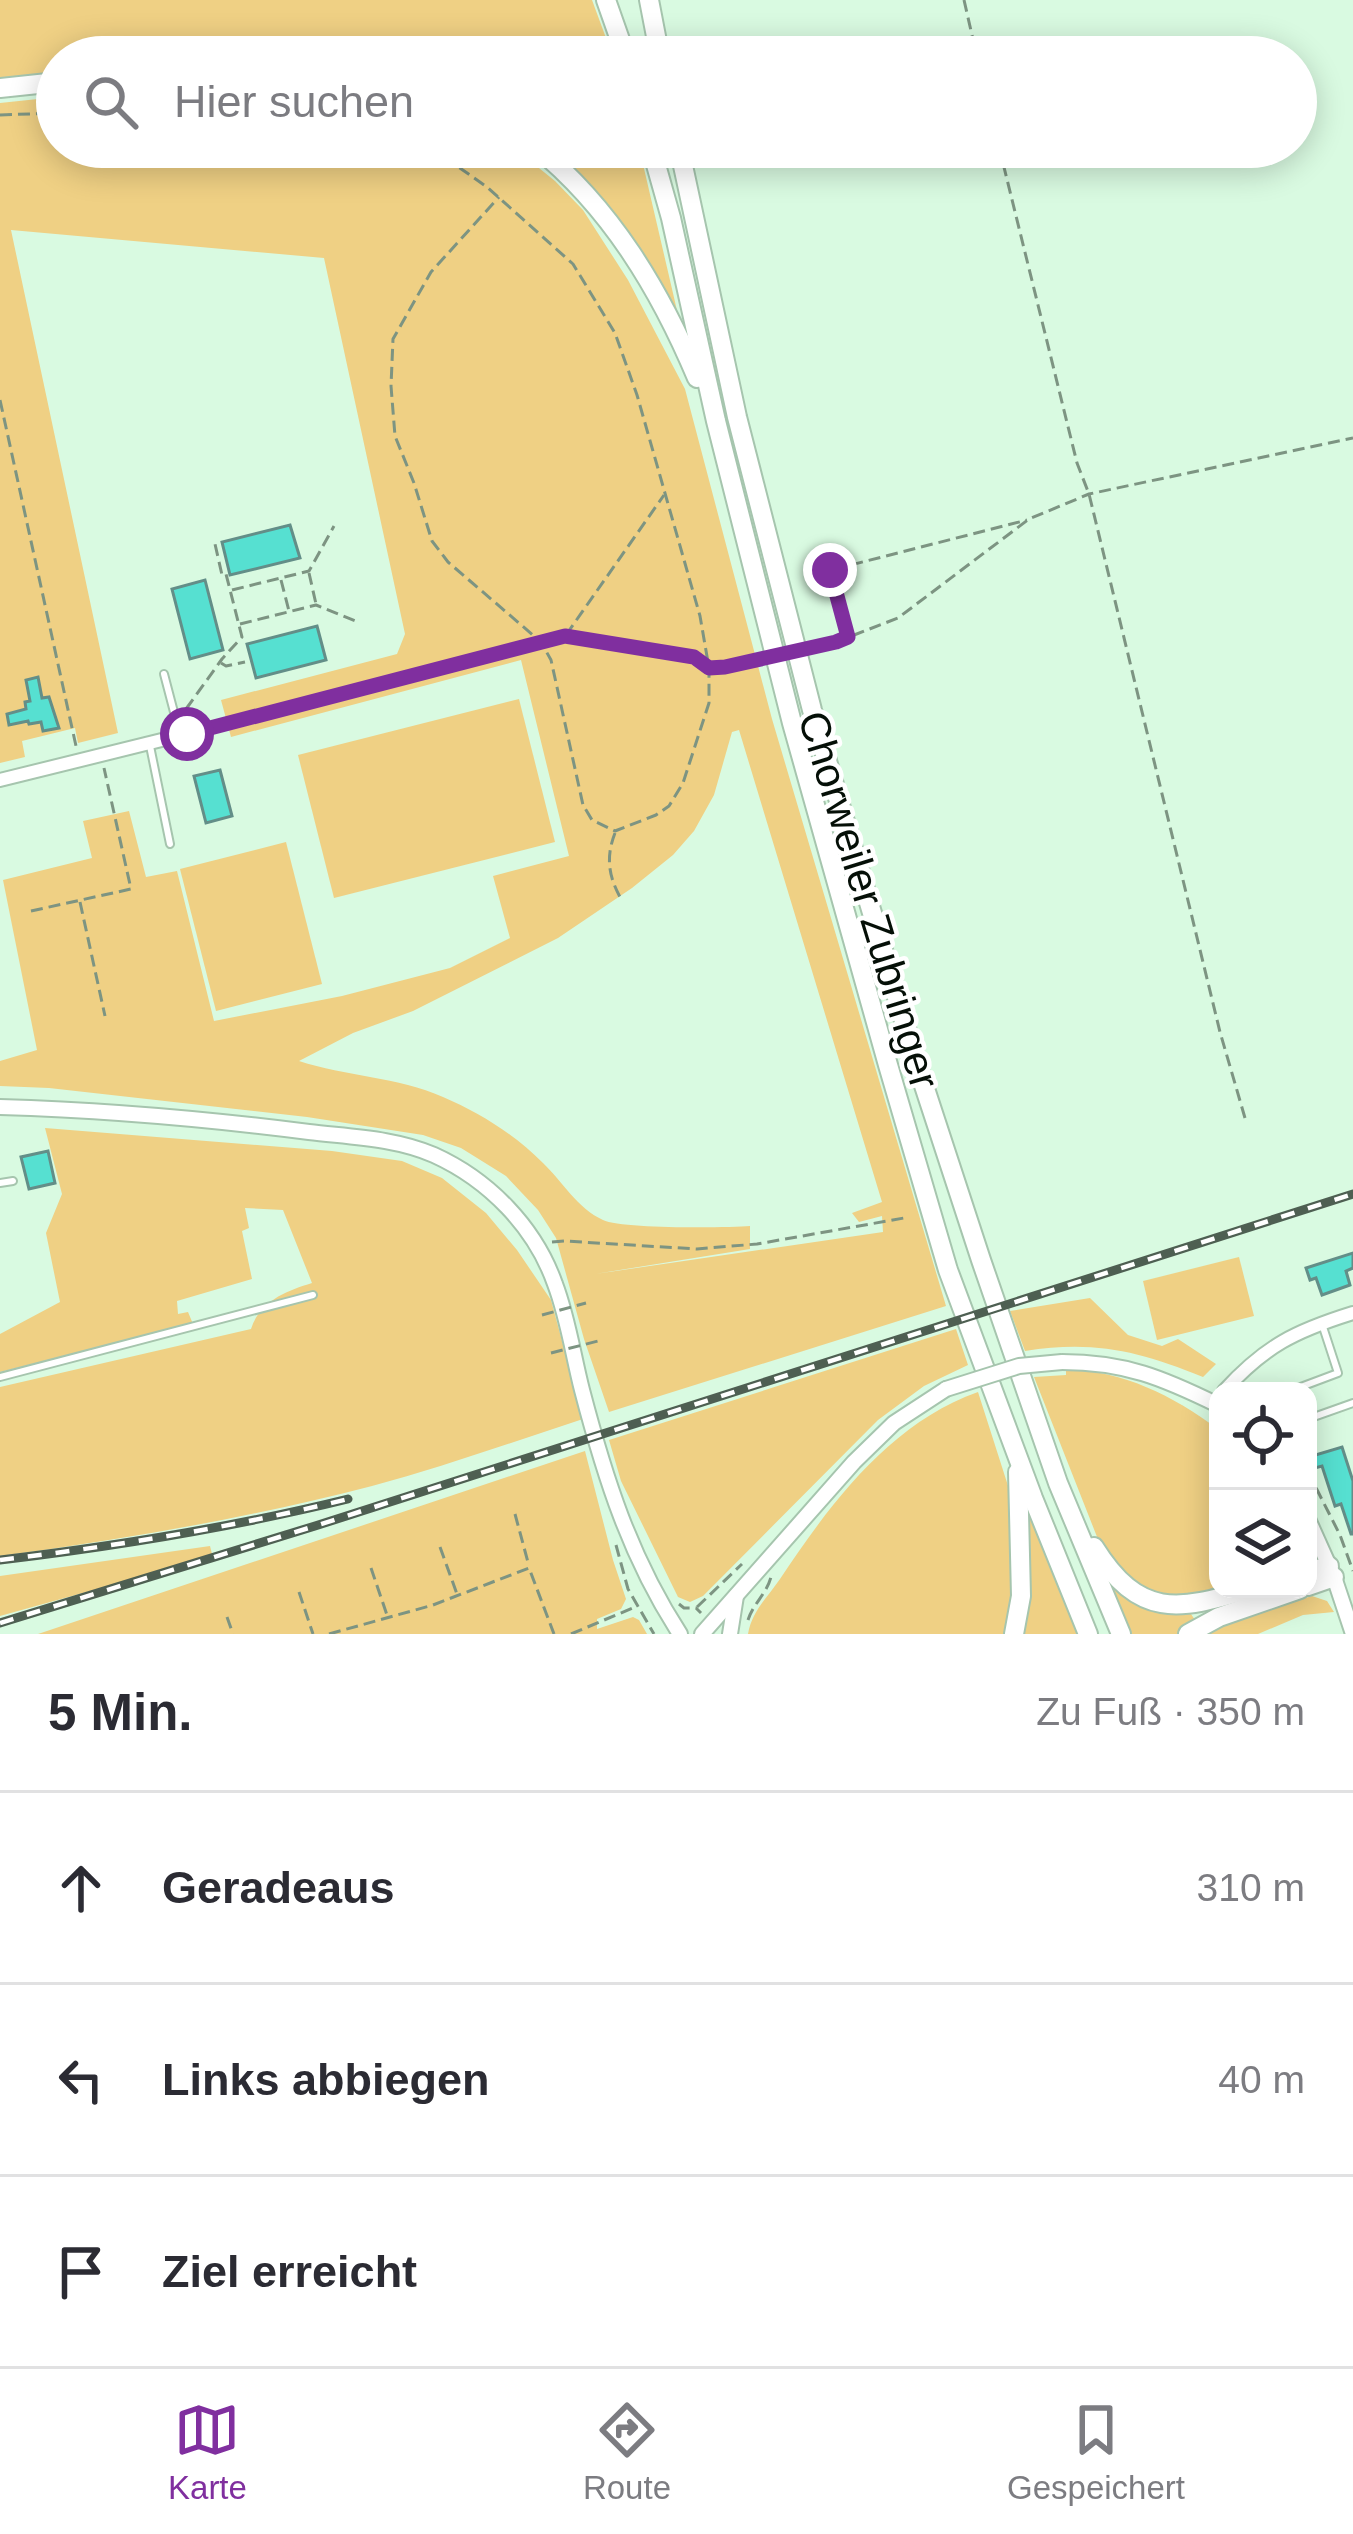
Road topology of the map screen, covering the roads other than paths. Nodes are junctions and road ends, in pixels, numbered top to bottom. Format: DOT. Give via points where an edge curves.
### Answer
graph roads {
  1 [pos="606,0"];
  2 [pos="649,0"];
  3 [pos="619,36"];
  4 [pos="656,36"];
  5 [pos="36,84"];
  6 [pos="0,88"];
  7 [pos="559,168"];
  8 [pos="657,168"];
  9 [pos="684,168"];
  10 [pos="716,421"];
  11 [pos="164,674"];
  12 [pos="187,734"];
  13 [pos="149,743"];
  14 [pos="0,780"];
  15 [pos="170,844"];
  16 [pos="0,1107"];
  17 [pos="13,1180"];
  18 [pos="0,1183"];
  19 [pos="313,1295"];
  20 [pos="1353,1313"];
  21 [pos="1322,1323"];
  22 [pos="0,1377"];
  23 [pos="1233,1382"];
  24 [pos="1314,1382"];
  25 [pos="1209,1401"];
  26 [pos="1353,1403"];
  27 [pos="1317,1416"];
  28 [pos="1018,1455"];
  29 [pos="1058,1483"];
  30 [pos="1317,1535"];
  31 [pos="1338,1571"];
  32 [pos="736,1596"];
  33 [pos="1220,1598"];
  34 [pos="1275,1598"];
  35 [pos="706,1629"];
  36 [pos="680,1634"];
  37 [pos="730,1634"];
  38 [pos="1014,1634"];
  39 [pos="1088,1634"];
  40 [pos="1120,1634"];
  41 [pos="1188,1634"];
  42 [pos="1353,1634"];
  1 -- 3 [label="highway"];
  2 -- 4 [label="highway"];
  5 -- 6 [label="highway"];
  7 -- 10 [label="highway, Chorweiler Zubringer" via="620,234 676,328"];
  8 -- 10 [label="highway, Chorweiler Zubringer"];
  9 -- 29 [label="highway, Chorweiler Zubringer" via="812,710 914,1055"];
  10 -- 28 [label="highway, Chorweiler Zubringer" via="887,1065 948,1270"];
  11 -- 12 [label="lane"];
  12 -- 13 [label="street"];
  13 -- 14 [label="street"];
  13 -- 15 [label="lane"];
  16 -- 36 [label="street" via="390,1142 474,1178 538,1245 629,1543"];
  17 -- 18 [label="lane"];
  19 -- 22 [label="lane"];
  20 -- 21 [label="street"];
  21 -- 23 [label="street" via="1277,1343"];
  21 -- 24 [label="lane" via="1338,1373"];
  25 -- 32 [label="street, bridge" via="1134,1369 1090,1362 1019,1366 946,1389 854,1462"];
  26 -- 27 [label="lane"];
  28 -- 38 [label="highway" via="1021,1596"];
  28 -- 39 [label="highway, Chorweiler Zubringer"];
  29 -- 33 [label="highway" via="1106,1566 1136,1594 1178,1606"];
  29 -- 40 [label="highway, Chorweiler Zubringer"];
  30 -- 31 [label="street"];
  31 -- 42 [label="street"];
  32 -- 35 [label="street"];
  32 -- 37 [label="street"];
  34 -- 41 [label="highway"];
}
